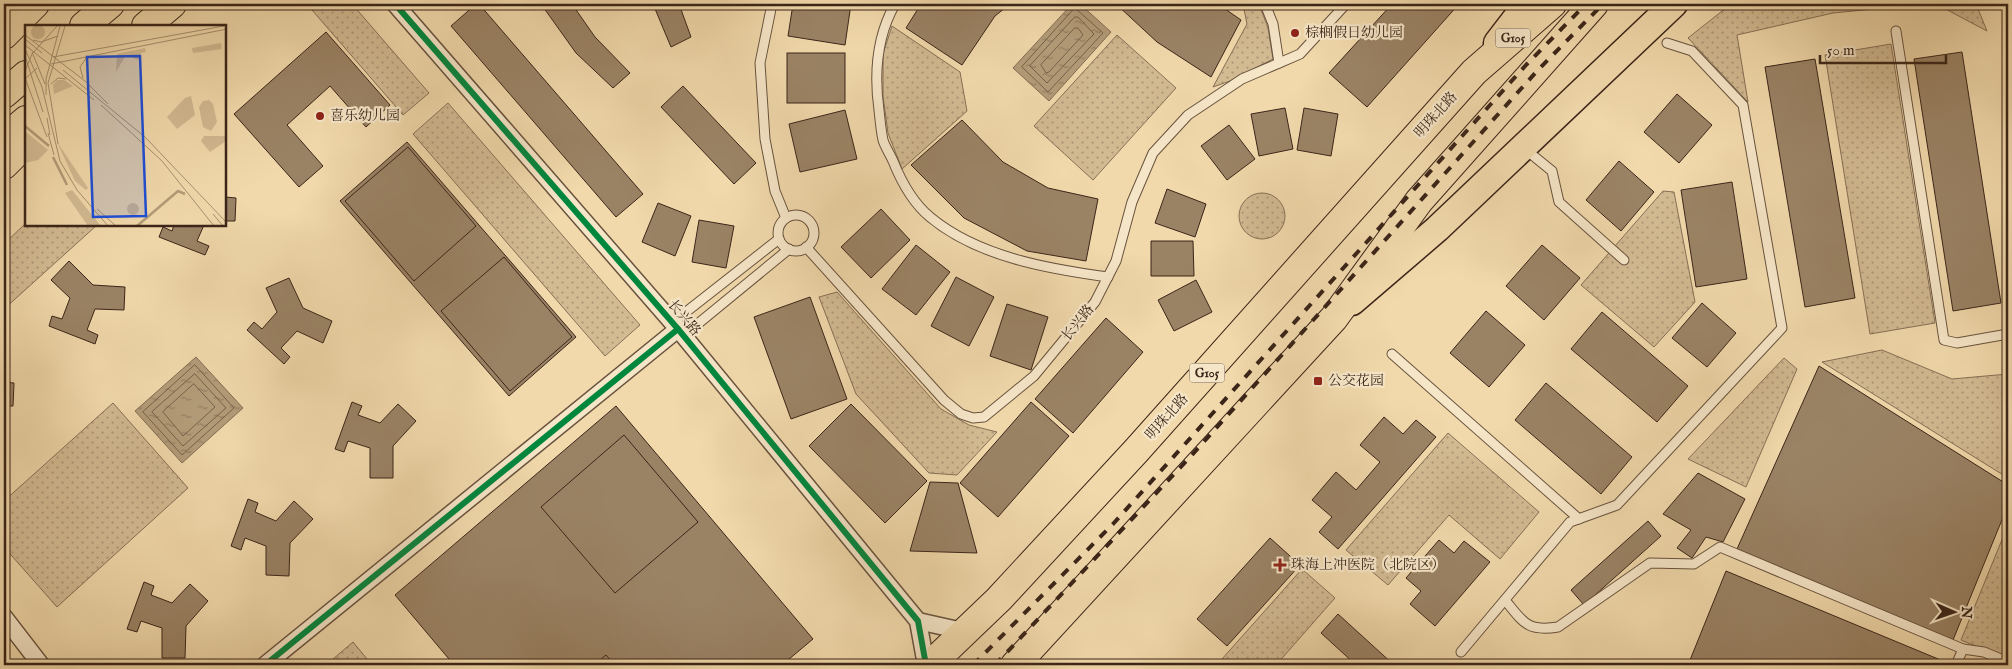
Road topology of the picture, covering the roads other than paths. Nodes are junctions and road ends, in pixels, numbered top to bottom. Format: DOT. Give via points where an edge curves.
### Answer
graph roads {
  1 [pos="34,4"];
  2 [pos="110,4"];
  3 [pos="172,4"];
  4 [pos="396,4"];
  5 [pos="772,4"];
  6 [pos="895,4"];
  7 [pos="1265,4"];
  8 [pos="1346,4"];
  9 [pos="1527,4"];
  10 [pos="1552,4"];
  11 [pos="1594,4"];
  12 [pos="1674,4"];
  13 [pos="4,20"];
  14 [pos="85,25"];
  15 [pos="147,25"];
  16 [pos="1896,31"];
  17 [pos="4,35"];
  18 [pos="1667,43"];
  19 [pos="1279,63"];
  20 [pos="1474,72"];
  21 [pos="25,76"];
  22 [pos="4,94"];
  23 [pos="25,121"];
  24 [pos="4,139"];
  25 [pos="25,143"];
  26 [pos="1523,147"];
  27 [pos="4,165"];
  28 [pos="786,218"];
  29 [pos="779,239"];
  30 [pos="806,247"];
  31 [pos="789,249"];
  32 [pos="1624,260"];
  33 [pos="1108,277"];
  34 [pos="1334,318"];
  35 [pos="678,329"];
  36 [pos="2008,334"];
  37 [pos="1392,354"];
  38 [pos="1580,519"];
  39 [pos="1505,600"];
  40 [pos="4,617"];
  41 [pos="918,621"];
  42 [pos="967,632"];
  43 [pos="1963,649"];
  44 [pos="1460,652"];
  45 [pos="2008,662"];
  46 [pos="40,665"];
  47 [pos="265,665"];
  48 [pos="926,665"];
  49 [pos="930,665"];
  50 [pos="1015,665"];
  51 [pos="1956,665"];
  1 -- 13 [label="highway"];
  1 -- 17 [label="highway"];
  2 -- 14 [label="highway"];
  3 -- 15 [label="highway"];
  4 -- 35 [label="street, 长兴路"];
  5 -- 28 [label="lane" via="760,63 765,139 775,192"];
  6 -- 33 [label="lane" via="877,54 876,94 883,141 902,182 930,217 968,240 1014,259"];
  7 -- 19 [label="lane" via="1273,24"];
  8 -- 19 [label="lane, 长兴路" via="1300,54"];
  9 -- 20 [label="main road, 明珠北路 / G105"];
  10 -- 20 [label="highway, 明珠北路 / G105"];
  11 -- 34 [label="highway, G105" via="1418,201"];
  12 -- 26 [label="main road, G105"];
  16 -- 36 [label="lane" via="1944,340 1957,343"];
  18 -- 38 [label="lane" via="1692,51 1743,104 1782,328 1618,505"];
  19 -- 33 [label="lane, 长兴路" via="1242,80 1188,115 1153,153 1132,202 1116,261"];
  20 -- 42 [label="highway, 明珠北路 / G105" via="1143,444"];
  21 -- 22 [label="highway"];
  23 -- 24 [label="highway"];
  25 -- 27 [label="highway"];
  26 -- 32 [label="lane" via="1552,171 1559,202"];
  26 -- 34 [label="main road, G105" via="1437,229"];
  28 -- 29 [label="lane" via="779,228"];
  28 -- 30 [label="lane" via="798,215 808,220 814,232"];
  29 -- 31 [label="lane"];
  29 -- 35 [label="lane"];
  30 -- 31 [label="lane" via="796,251"];
  30 -- 33 [label="lane, 长兴路" via="944,400 961,414 973,418 984,417 1034,376 1095,302"];
  31 -- 35 [label="lane"];
  34 -- 50 [label="highway, G105"];
  35 -- 41 [label="street, 长兴路"];
  35 -- 47 [label="street"];
  37 -- 38 [label="lane"];
  38 -- 39 [label="lane" via="1570,522"];
  39 -- 43 [label="lane" via="1525,625 1545,630 1558,627 1650,563 1694,564 1720,547"];
  39 -- 44 [label="lane"];
  40 -- 46 [label="street"];
  41 -- 42 [label="street"];
  41 -- 48 [label="street, 长兴路"];
  42 -- 49 [label="highway, 明珠北路 / G105"];
  43 -- 45 [label="lane" via="1984,652"];
  43 -- 51 [label="lane"];
}
